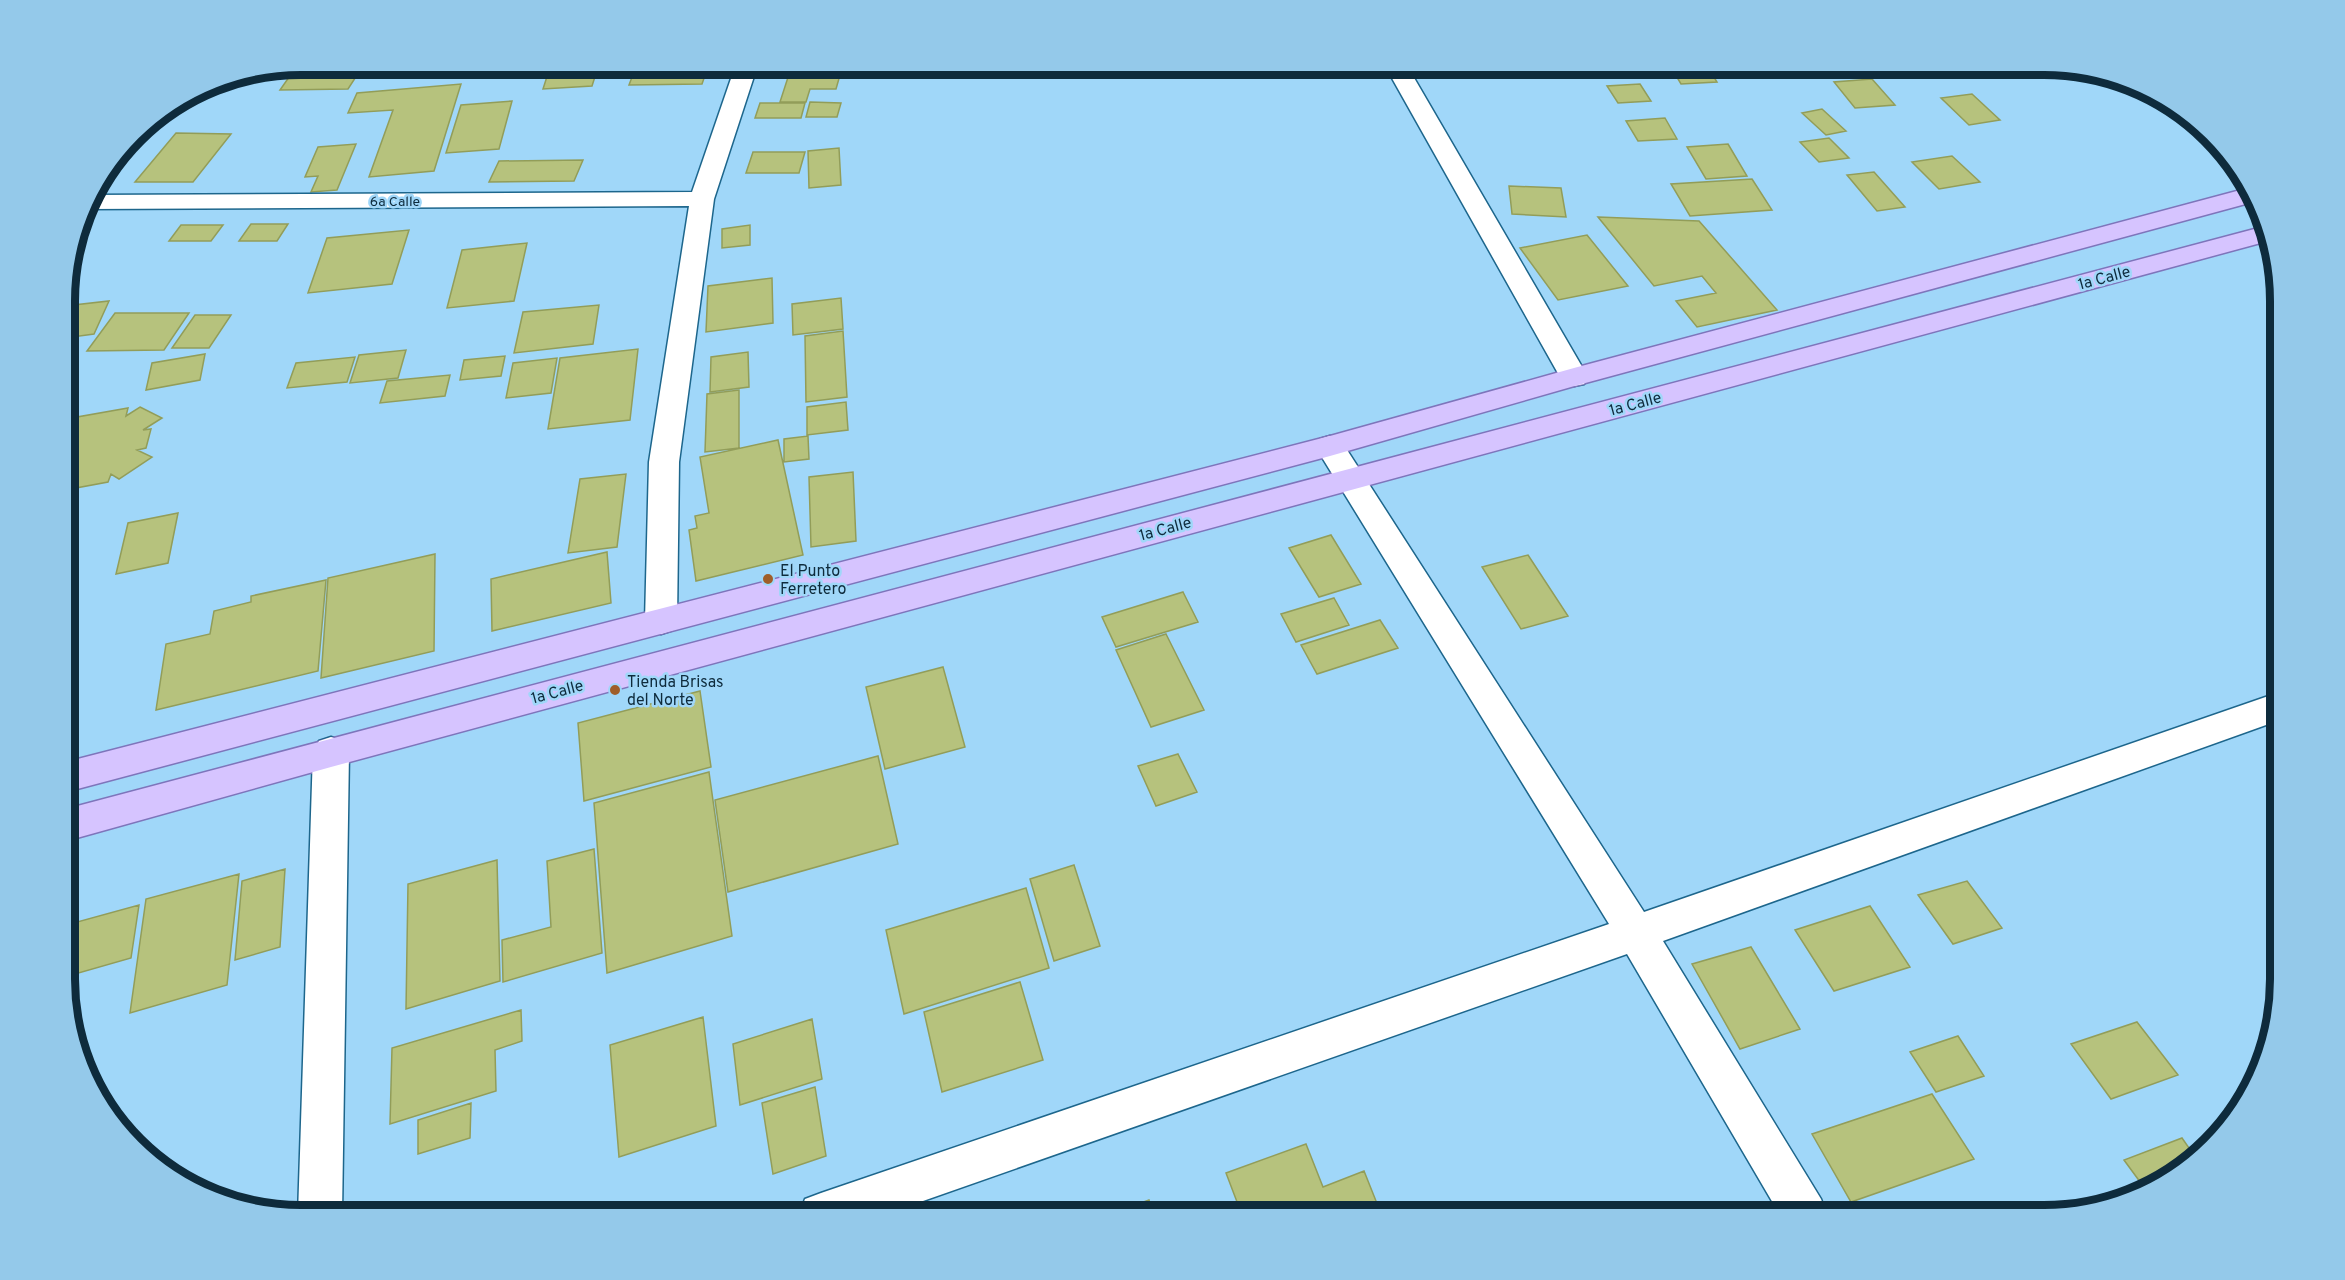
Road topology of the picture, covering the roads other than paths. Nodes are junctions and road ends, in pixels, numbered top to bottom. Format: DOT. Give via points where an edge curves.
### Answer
graph roads {
  1 [pos="743,75"];
  2 [pos="1401,75"];
  3 [pos="2245,196"];
  4 [pos="702,199"];
  5 [pos="98,202"];
  6 [pos="2260,235"];
  7 [pos="1574,377"];
  8 [pos="1330,446"];
  9 [pos="1351,479"];
  10 [pos="661,621"];
  11 [pos="2270,710"];
  12 [pos="331,752"];
  13 [pos="75,775"];
  14 [pos="75,823"];
  15 [pos="1636,933"];
  16 [pos="320,1205"];
  17 [pos="850,1205"];
  18 [pos="1799,1205"];
  1 -- 4 [label="street"];
  2 -- 7 [label="street"];
  3 -- 7 [label="main road"];
  4 -- 5 [label="street, 6a Calle"];
  4 -- 10 [label="street" via="664,462"];
  6 -- 9 [label="main road, 1a Calle"];
  7 -- 8 [label="main road"];
  8 -- 9 [label="street"];
  8 -- 10 [label="main road"];
  9 -- 12 [label="main road, 1a Calle"];
  9 -- 15 [label="street"];
  10 -- 13 [label="main road"];
  11 -- 15 [label="street"];
  12 -- 14 [label="main road, 1a Calle"];
  12 -- 16 [label="street"];
  15 -- 17 [label="street"];
  15 -- 18 [label="street"];
}
